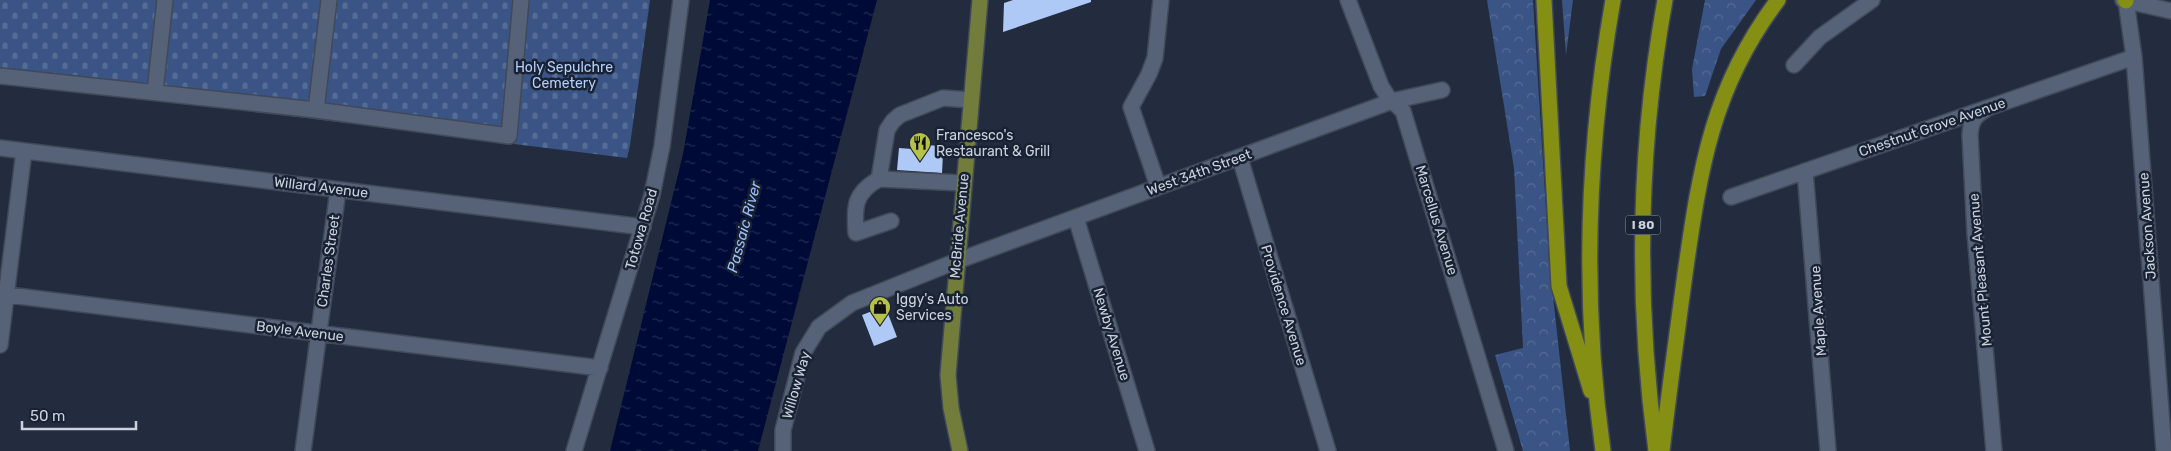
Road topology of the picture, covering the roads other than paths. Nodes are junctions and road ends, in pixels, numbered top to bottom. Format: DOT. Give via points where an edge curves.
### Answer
graph roads {
  1 [pos="166,0"];
  2 [pos="329,0"];
  3 [pos="521,0"];
  4 [pos="681,0"];
  5 [pos="980,0"];
  6 [pos="1161,0"];
  7 [pos="1348,0"];
  8 [pos="1544,0"];
  9 [pos="1612,0"];
  10 [pos="1665,0"];
  11 [pos="1778,0"];
  12 [pos="1872,0"];
  13 [pos="2125,0"];
  14 [pos="2171,11"];
  15 [pos="2134,57"];
  16 [pos="1794,65"];
  17 [pos="0,76"];
  18 [pos="1442,90"];
  19 [pos="155,92"];
  20 [pos="970,100"];
  21 [pos="1392,100"];
  22 [pos="1998,104"];
  23 [pos="316,110"];
  24 [pos="0,148"];
  25 [pos="24,151"];
  26 [pos="1240,158"];
  27 [pos="1805,171"];
  28 [pos="879,180"];
  29 [pos="963,183"];
  30 [pos="1158,186"];
  31 [pos="338,190"];
  32 [pos="1731,197"];
  33 [pos="1076,218"];
  34 [pos="891,221"];
  35 [pos="643,227"];
  36 [pos="957,260"];
  37 [pos="3,294"];
  38 [pos="318,333"];
  39 [pos="0,345"];
  40 [pos="600,368"];
  41 [pos="1600,420"];
  42 [pos="2166,447"];
  43 [pos="303,451"];
  44 [pos="574,451"];
  45 [pos="783,451"];
  46 [pos="960,451"];
  47 [pos="1147,451"];
  48 [pos="1328,451"];
  49 [pos="1506,451"];
  50 [pos="1603,451"];
  51 [pos="1656,451"];
  52 [pos="1662,451"];
  53 [pos="1828,451"];
  54 [pos="1994,451"];
  1 -- 19 [label="street"];
  2 -- 23 [label="street"];
  3 -- 23 [label="street" via="509,136"];
  4 -- 35 [label="street, Totowa Road" via="662,146"];
  5 -- 20 [label="main road, McBride Avenue"];
  6 -- 30 [label="street" via="1155,58 1131,108"];
  7 -- 21 [label="street, Marcellus Avenue" via="1381,86"];
  8 -- 41 [label="highway" via="1559,286"];
  9 -- 41 [label="highway" via="1596,132 1591,235 1593,338"];
  10 -- 51 [label="highway, I 80" via="1650,106 1643,198 1643,309"];
  11 -- 52 [label="highway" via="1739,60 1725,90 1706,148 1693,209"];
  12 -- 16 [label="street" via="1820,37"];
  13 -- 14 [label="street"];
  13 -- 15 [label="street, Jackson Avenue"];
  15 -- 22 [label="street, Chestnut Grove Avenue"];
  15 -- 42 [label="street, Jackson Avenue"];
  17 -- 19 [label="street"];
  18 -- 21 [label="street, West 34th Street"];
  19 -- 23 [label="street"];
  20 -- 28 [label="street" via="943,98 893,120 887,130"];
  20 -- 29 [label="main road, McBride Avenue"];
  21 -- 26 [label="street, West 34th Street"];
  21 -- 49 [label="street, Marcellus Avenue" via="1403,111 1419,160"];
  22 -- 27 [label="street, Chestnut Grove Avenue"];
  22 -- 54 [label="street, Mount Pleasant Avenue" via="1976,116 1970,134"];
  24 -- 25 [label="street, Willard Avenue"];
  25 -- 31 [label="street, Willard Avenue"];
  25 -- 37 [label="street"];
  26 -- 30 [label="street, West 34th Street"];
  26 -- 48 [label="street, Providence Avenue"];
  27 -- 32 [label="street, Chestnut Grove Avenue"];
  27 -- 53 [label="street, Maple Avenue"];
  28 -- 29 [label="street"];
  28 -- 34 [label="street" via="863,192 854,208 856,232"];
  29 -- 36 [label="main road, McBride Avenue"];
  30 -- 33 [label="street, West 34th Street"];
  31 -- 35 [label="street, Willard Avenue"];
  31 -- 38 [label="street, Charles Street"];
  33 -- 36 [label="street, West 34th Street"];
  33 -- 47 [label="street, Newby Avenue"];
  35 -- 40 [label="street, Totowa Road"];
  36 -- 45 [label="street, Willow Way" via="852,303 819,327 803,353 784,430"];
  36 -- 46 [label="main road, McBride Avenue" via="948,375"];
  37 -- 38 [label="street, Boyle Avenue"];
  37 -- 39 [label="street"];
  38 -- 40 [label="street, Boyle Avenue"];
  38 -- 43 [label="street, Charles Street"];
  40 -- 44 [label="street, Totowa Road"];
  41 -- 50 [label="highway"];
}
